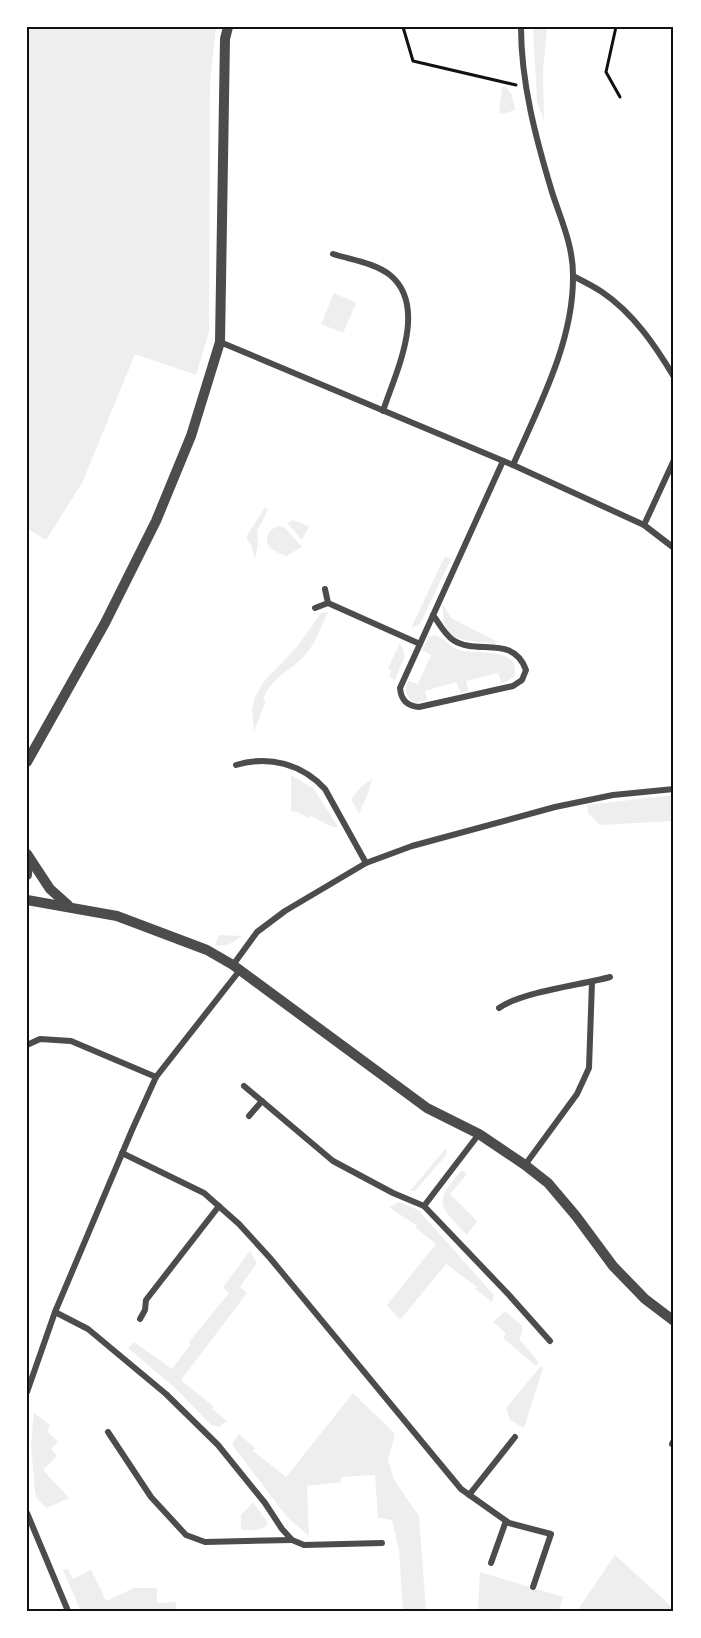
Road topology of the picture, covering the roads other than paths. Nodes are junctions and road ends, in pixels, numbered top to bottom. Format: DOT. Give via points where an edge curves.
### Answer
graph roads {
  1 [pos="228,27"];
  2 [pos="521,27"];
  3 [pos="333,254"];
  4 [pos="573,276"];
  5 [pos="220,342"];
  6 [pos="674,377"];
  7 [pos="383,411"];
  8 [pos="674,460"];
  9 [pos="503,461"];
  10 [pos="513,465"];
  11 [pos="644,525"];
  12 [pos="674,548"];
  13 [pos="325,589"];
  14 [pos="327,603"];
  15 [pos="315,608"];
  16 [pos="433,615"];
  17 [pos="420,644"];
  18 [pos="27,762"];
  19 [pos="236,765"];
  20 [pos="674,789"];
  21 [pos="27,854"];
  22 [pos="366,863"];
  23 [pos="27,875"];
  24 [pos="27,900"];
  25 [pos="71,907"];
  26 [pos="236,967"];
  27 [pos="610,977"];
  28 [pos="592,982"];
  29 [pos="499,1008"];
  30 [pos="27,1045"];
  31 [pos="156,1077"];
  32 [pos="244,1086"];
  33 [pos="262,1101"];
  34 [pos="249,1116"];
  35 [pos="479,1134"];
  36 [pos="122,1154"];
  37 [pos="525,1165"];
  38 [pos="219,1206"];
  39 [pos="424,1206"];
  40 [pos="55,1312"];
  41 [pos="140,1319"];
  42 [pos="674,1321"];
  43 [pos="550,1341"];
  44 [pos="27,1392"];
  45 [pos="108,1432"];
  46 [pos="515,1437"];
  47 [pos="469,1496"];
  48 [pos="27,1513"];
  49 [pos="506,1521"];
  50 [pos="292,1540"];
  51 [pos="382,1543"];
  52 [pos="491,1563"];
  53 [pos="532,1587"];
  54 [pos="68,1611"];
  1 -- 5 [label="street"];
  2 -- 4 [label="street" via="535,129 570,240"];
  3 -- 7 [label="street" via="376,267 391,276 408,304 406,340"];
  4 -- 6 [label="street" via="603,292 634,320"];
  4 -- 10 [label="street" via="569,315 555,369"];
  5 -- 7 [label="street"];
  5 -- 18 [label="street" via="187,446 152,530"];
  7 -- 9 [label="street"];
  8 -- 11 [label="street"];
  9 -- 10 [label="street"];
  9 -- 16 [label="street"];
  10 -- 11 [label="street"];
  11 -- 12 [label="street"];
  13 -- 14 [label="street"];
  14 -- 15 [label="street"];
  14 -- 17 [label="street"];
  16 -- 17 [label="street"];
  16 -- 17 [label="street" via="454,641 513,653 526,670 522,680 513,686 411,707 400,688"];
  19 -- 22 [label="street" via="253,760 281,763 316,780 325,789"];
  20 -- 22 [label="street" via="613,795 555,807 412,846"];
  21 -- 23 [label="street"];
  21 -- 25 [label="street" via="50,888"];
  22 -- 26 [label="street" via="257,932"];
  24 -- 25 [label="street"];
  25 -- 26 [label="street" via="117,916 207,950"];
  26 -- 31 [label="street"];
  26 -- 35 [label="street" via="427,1108"];
  27 -- 28 [label="street"];
  28 -- 29 [label="street" via="552,990"];
  28 -- 37 [label="street" via="590,1068 577,1094"];
  30 -- 31 [label="street" via="40,1039 71,1041"];
  31 -- 36 [label="street"];
  32 -- 33 [label="street"];
  33 -- 34 [label="street"];
  33 -- 39 [label="street" via="333,1161"];
  35 -- 37 [label="street"];
  35 -- 39 [label="street"];
  36 -- 38 [label="street" via="204,1193"];
  36 -- 40 [label="street"];
  37 -- 42 [label="street" via="548,1183 613,1266 645,1299"];
  38 -- 41 [label="street" via="146,1300"];
  38 -- 47 [label="street" via="270,1258"];
  39 -- 43 [label="street"];
  40 -- 44 [label="street"];
  40 -- 50 [label="street" via="88,1329 166,1394 218,1445"];
  45 -- 50 [label="street" via="151,1497 186,1535 205,1542"];
  46 -- 47 [label="street"];
  47 -- 49 [label="street"];
  48 -- 54 [label="street"];
  49 -- 52 [label="street"];
  49 -- 53 [label="street" via="551,1534"];
  50 -- 51 [label="street" via="304,1545"];
}
